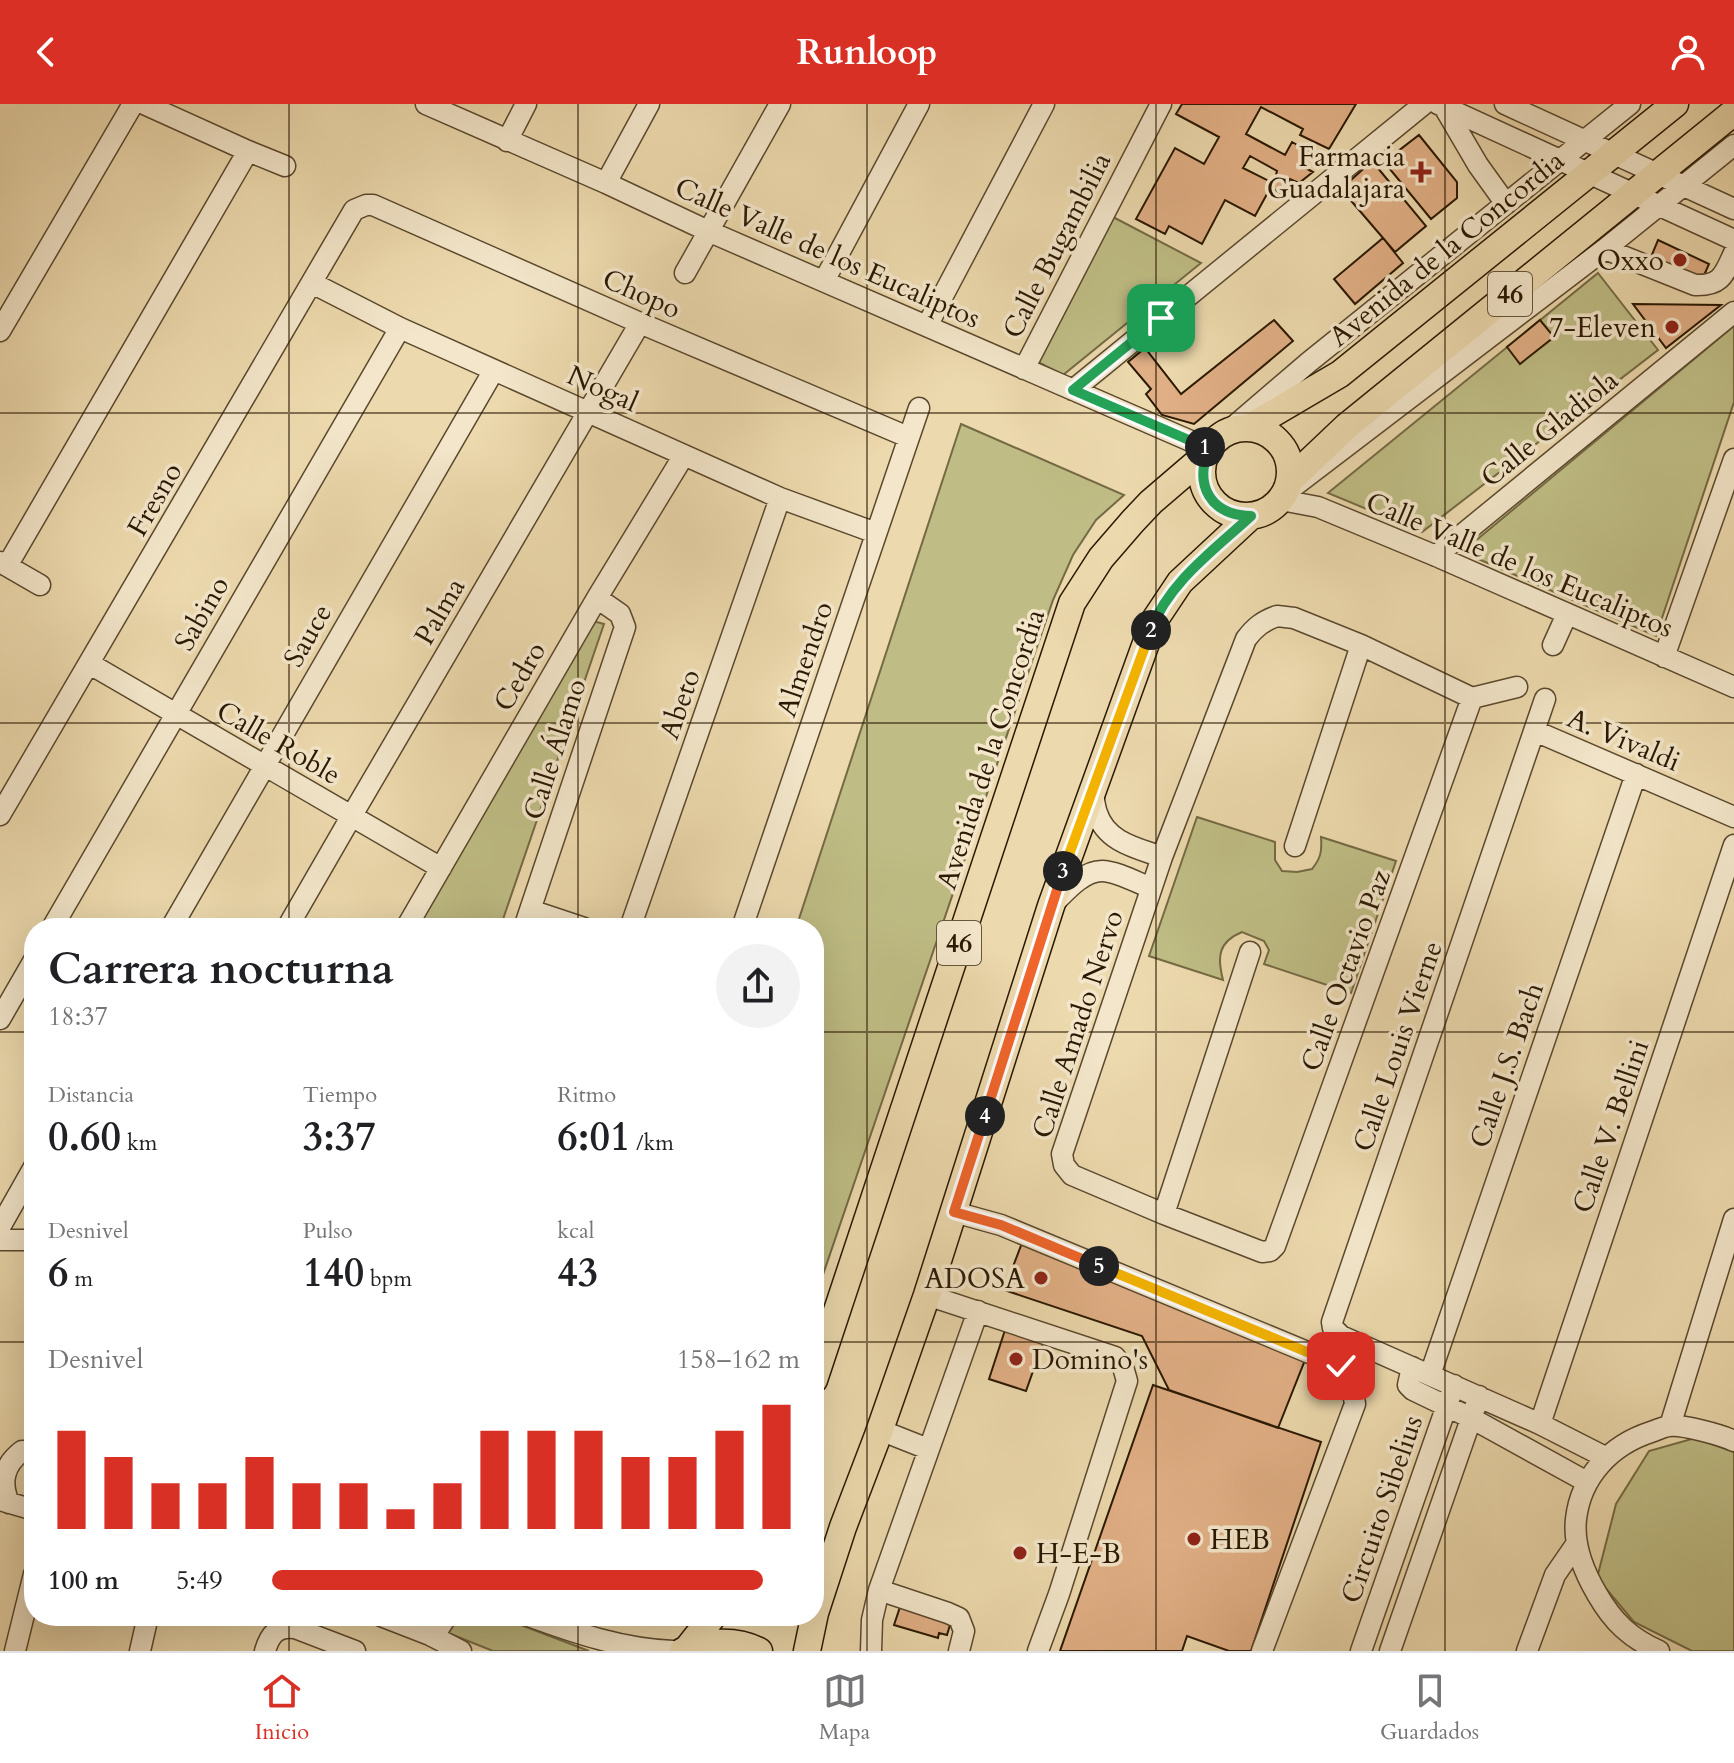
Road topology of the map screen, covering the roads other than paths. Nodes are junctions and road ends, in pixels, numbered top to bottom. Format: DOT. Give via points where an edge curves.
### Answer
graph roads {
  1 [pos="133,104"];
  2 [pos="144,104"];
  3 [pos="426,104"];
  4 [pos="526,104"];
  5 [pos="649,104"];
  6 [pos="780,104"];
  7 [pos="919,104"];
  8 [pos="1044,104"];
  9 [pos="1161,104"];
  10 [pos="1630,104"];
  11 [pos="1675,104"];
  12 [pos="1435,105"];
  13 [pos="1518,107"];
  14 [pos="1734,112"];
  15 [pos="507,141"];
  16 [pos="1586,141"];
  17 [pos="1734,145"];
  18 [pos="248,151"];
  19 [pos="1613,153"];
  20 [pos="1560,161"];
  21 [pos="285,166"];
  22 [pos="1657,173"];
  23 [pos="1588,174"];
  24 [pos="606,183"];
  25 [pos="1684,185"];
  26 [pos="1632,194"];
  27 [pos="1506,204"];
  28 [pos="1658,207"];
  29 [pos="1734,209"];
  30 [pos="354,210"];
  31 [pos="708,231"];
  32 [pos="1734,240"];
  33 [pos="1605,249"];
  34 [pos="1734,253"];
  35 [pos="685,273"];
  36 [pos="824,281"];
  37 [pos="312,283"];
  38 [pos="1728,286"];
  39 [pos="1734,312"];
  40 [pos="640,323"];
  41 [pos="927,326"];
  42 [pos="400,328"];
  43 [pos="0,331"];
  44 [pos="1024,369"];
  45 [pos="494,370"];
  46 [pos="1073,390"];
  47 [pos="919,408"];
  48 [pos="587,412"];
  49 [pos="908,437"];
  50 [pos="1222,441"];
  51 [pos="684,455"];
  52 [pos="1734,459"];
  53 [pos="1285,491"];
  54 [pos="780,498"];
  55 [pos="1251,516"];
  56 [pos="876,533"];
  57 [pos="1436,556"];
  58 [pos="3,564"];
  59 [pos="40,585"];
  60 [pos="597,598"];
  61 [pos="1567,614"];
  62 [pos="1361,645"];
  63 [pos="1553,645"];
  64 [pos="1664,657"];
  65 [pos="90,664"];
  66 [pos="1517,687"];
  67 [pos="1734,687"];
  68 [pos="1472,698"];
  69 [pos="1545,699"];
  70 [pos="175,714"];
  71 [pos="1535,731"];
  72 [pos="263,766"];
  73 [pos="1636,774"];
  74 [pos="1092,788"];
  75 [pos="0,815"];
  76 [pos="351,817"];
  77 [pos="1734,817"];
  78 [pos="1734,845"];
  79 [pos="1295,846"];
  80 [pos="1162,857"];
  81 [pos="441,868"];
  82 [pos="1151,888"];
  83 [pos="1051,906"];
  84 [pos="58,918"];
  85 [pos="177,918"];
  86 [pos="293,918"];
  87 [pos="412,918"];
  88 [pos="527,918"];
  89 [pos="633,918"];
  90 [pos="745,918"];
  91 [pos="1250,952"];
  92 [pos="24,977"];
  93 [pos="0,1019"];
  94 [pos="24,1185"];
  95 [pos="954,1212"];
  96 [pos="1164,1214"];
  97 [pos="1734,1219"];
  98 [pos="0,1227"];
  99 [pos="0,1240"];
  100 [pos="24,1240"];
  101 [pos="927,1295"];
  102 [pos="978,1311"];
  103 [pos="824,1350"];
  104 [pos="1421,1371"];
  105 [pos="1454,1385"];
  106 [pos="1479,1396"];
  107 [pos="1446,1406"];
  108 [pos="1471,1418"];
  109 [pos="1540,1424"];
  110 [pos="1670,1426"];
  111 [pos="880,1430"];
  112 [pos="1734,1441"];
  113 [pos="0,1445"];
  114 [pos="928,1449"];
  115 [pos="24,1452"];
  116 [pos="24,1454"];
  117 [pos="1605,1457"];
  118 [pos="1587,1482"];
  119 [pos="5,1501"];
  120 [pos="843,1527"];
  121 [pos="824,1543"];
  122 [pos="1577,1543"];
  123 [pos="824,1585"];
  124 [pos="879,1590"];
  125 [pos="24,1615"];
  126 [pos="146,1626"];
  127 [pos="407,1626"];
  128 [pos="440,1626"];
  129 [pos="576,1626"];
  130 [pos="704,1626"];
  131 [pos="812,1626"];
  132 [pos="817,1626"];
  133 [pos="430,1635"];
  134 [pos="681,1650"];
  135 [pos="1654,1650"];
  136 [pos="15,1651"];
  137 [pos="140,1651"];
  138 [pos="265,1651"];
  139 [pos="355,1651"];
  140 [pos="461,1651"];
  141 [pos="759,1651"];
  142 [pos="807,1651"];
  143 [pos="821,1651"];
  144 [pos="871,1651"];
  145 [pos="959,1651"];
  146 [pos="1038,1651"];
  147 [pos="1262,1651"];
  148 [pos="1361,1651"];
  149 [pos="1390,1651"];
  150 [pos="1527,1651"];
  1 -- 43 [label="street"];
  2 -- 18 [label="street"];
  3 -- 15 [label="street, Calle Valle de los Eucaliptos"];
  4 -- 15 [label="street"];
  5 -- 24 [label="street"];
  6 -- 31 [label="street"];
  7 -- 36 [label="street"];
  8 -- 41 [label="street"];
  9 -- 44 [label="street, Calle Bugambilia"];
  10 -- 16 [label="street, Avenida de la Concordia"];
  11 -- 19 [label="main road, Avenida de la Concordia / 46"];
  12 -- 20 [label="street"];
  12 -- 27 [label="street"];
  12 -- 46 [label="street"];
  13 -- 16 [label="street"];
  14 -- 22 [label="main road, 46"];
  15 -- 24 [label="street, Calle Valle de los Eucaliptos"];
  16 -- 19 [label="street"];
  16 -- 20 [label="street, Avenida de la Concordia"];
  17 -- 25 [label="street"];
  18 -- 21 [label="street"];
  18 -- 58 [label="street"];
  19 -- 22 [label="street"];
  19 -- 23 [label="main road, Avenida de la Concordia / 46"];
  20 -- 23 [label="street"];
  20 -- 27 [label="street, Avenida de la Concordia"];
  22 -- 25 [label="street"];
  22 -- 26 [label="main road, 46"];
  23 -- 26 [label="street"];
  23 -- 50 [label="main road, Avenida de la Concordia / 46" via="1340,374"];
  24 -- 31 [label="street, Calle Valle de los Eucaliptos"];
  25 -- 28 [label="street"];
  25 -- 29 [label="street"];
  26 -- 28 [label="street"];
  26 -- 53 [label="main road, 46" via="1347,426"];
  27 -- 50 [label="street, Avenida de la Concordia" via="1273,392"];
  28 -- 32 [label="street"];
  28 -- 33 [label="street"];
  30 -- 37 [label="street, Fresno"];
  30 -- 40 [label="street, Chopo" via="373,205"];
  31 -- 35 [label="street"];
  31 -- 36 [label="street, Calle Valle de los Eucaliptos"];
  33 -- 38 [label="street" via="1695,285"];
  33 -- 53 [label="street"];
  34 -- 38 [label="street"];
  36 -- 41 [label="street, Calle Valle de los Eucaliptos"];
  37 -- 42 [label="street, Nogal"];
  37 -- 65 [label="street, Fresno"];
  39 -- 57 [label="street, Calle Gladiola"];
  40 -- 48 [label="street, Palma"];
  40 -- 49 [label="street, Chopo"];
  41 -- 44 [label="street, Calle Valle de los Eucaliptos"];
  42 -- 45 [label="street, Nogal"];
  42 -- 70 [label="street, Sabino"];
  44 -- 46 [label="street, Calle Valle de los Eucaliptos"];
  45 -- 48 [label="street, Nogal"];
  45 -- 72 [label="street, Sauce"];
  46 -- 50 [label="street, Calle Valle de los Eucaliptos"];
  47 -- 49 [label="street, Almendro"];
  48 -- 51 [label="street, Nogal"];
  48 -- 76 [label="street, Palma"];
  49 -- 56 [label="street, Almendro"];
  50 -- 53 [label="main road" via="1263,431 1276,439 1290,465"];
  50 -- 55 [label="main road" via="1203,462 1205,490 1224,511"];
  50 -- 103 [label="main road, Avenida de la Concordia / 46" via="1133,521 1072,603"];
  51 -- 54 [label="street, Nogal"];
  51 -- 60 [label="street, Cedro"];
  52 -- 64 [label="street"];
  53 -- 55 [label="main road, 46" via="1262,513"];
  53 -- 57 [label="street, Calle Valle de los Eucaliptos"];
  54 -- 56 [label="street, Nogal"];
  54 -- 89 [label="street, Abeto"];
  55 -- 74 [label="main road, 46" via="1180,582 1154,621"];
  56 -- 90 [label="street, Almendro"];
  57 -- 61 [label="street, Calle Valle de los Eucaliptos"];
  58 -- 59 [label="street"];
  60 -- 81 [label="street, Cedro"];
  60 -- 88 [label="street, Calle Álamo" via="620,614 625,627"];
  61 -- 63 [label="street"];
  61 -- 64 [label="street, Calle Valle de los Eucaliptos"];
  62 -- 68 [label="street"];
  62 -- 79 [label="street"];
  62 -- 80 [label="street, Calle Amado Nervo" via="1294,618 1277,616 1253,629"];
  64 -- 67 [label="street, Calle Valle de los Eucaliptos"];
  65 -- 70 [label="street, Calle Roble"];
  65 -- 75 [label="street, Fresno"];
  66 -- 68 [label="street"];
  68 -- 96 [label="street, Calle Octavio Paz" via="1275,1246 1262,1252"];
  69 -- 71 [label="street, Calle Louis Vierne"];
  70 -- 72 [label="street, Calle Roble"];
  70 -- 84 [label="street, Sabino"];
  71 -- 73 [label="street, A. Vivaldi"];
  71 -- 104 [label="street, Calle Louis Vierne" via="1332,1322 1341,1336"];
  72 -- 76 [label="street, Calle Roble"];
  72 -- 85 [label="street, Sauce"];
  73 -- 77 [label="street, A. Vivaldi"];
  73 -- 104 [label="street, Calle J.S. Bach"];
  74 -- 80 [label="street" via="1096,812 1113,837"];
  74 -- 83 [label="main road, 46"];
  76 -- 81 [label="street, Calle Roble"];
  76 -- 86 [label="street, Palma"];
  78 -- 109 [label="street, Calle V. Bellini"];
  80 -- 82 [label="street, Calle Amado Nervo"];
  81 -- 87 [label="street, Cedro"];
  82 -- 83 [label="street, Calle Amado Nervo" via="1102,871 1072,886"];
  82 -- 96 [label="street, Calle Amado Nervo" via="1062,1154 1072,1175"];
  83 -- 95 [label="main road, 46"];
  91 -- 96 [label="street"];
  92 -- 93 [label="street"];
  94 -- 98 [label="street"];
  95 -- 101 [label="main road, 46"];
  95 -- 147 [label="street" via="1001,1225 1341,1366 1351,1380 1355,1404"];
  97 -- 110 [label="street"];
  99 -- 100 [label="street"];
  101 -- 102 [label="street"];
  101 -- 111 [label="main road, 46"];
  102 -- 114 [label="street"];
  102 -- 146 [label="street" via="1115,1357 1127,1381"];
  104 -- 105 [label="street, Calle Louis Vierne"];
  104 -- 107 [label="street" via="1408,1385"];
  105 -- 106 [label="street, Calle Louis Vierne"];
  105 -- 107 [label="street, Circuito Sibelius"];
  106 -- 108 [label="street, Circuito Sibelius"];
  106 -- 109 [label="street, Calle Louis Vierne"];
  107 -- 108 [label="street"];
  107 -- 148 [label="street, Circuito Sibelius"];
  108 -- 118 [label="street"];
  108 -- 149 [label="street, Circuito Sibelius"];
  109 -- 117 [label="street, Calle Louis Vierne"];
  110 -- 112 [label="street"];
  110 -- 117 [label="street" via="1636,1437"];
  111 -- 114 [label="street"];
  111 -- 120 [label="main road, 46"];
  113 -- 115 [label="street"];
  114 -- 124 [label="street"];
  116 -- 119 [label="street" via="12,1459 6,1469"];
  117 -- 118 [label="street"];
  118 -- 122 [label="street" via="1576,1519"];
  120 -- 121 [label="main road"];
  120 -- 123 [label="main road, 46"];
  122 -- 135 [label="street" via="1585,1572 1606,1610 1625,1633"];
  122 -- 150 [label="street" via="1555,1575"];
  124 -- 144 [label="street"];
  124 -- 145 [label="street" via="959,1618 964,1631"];
  125 -- 136 [label="street"];
  126 -- 137 [label="street"];
  127 -- 133 [label="street"];
  128 -- 133 [label="street"];
  129 -- 134 [label="street" via="622,1645"];
  130 -- 134 [label="main road"];
  131 -- 142 [label="main road, 46"];
  132 -- 143 [label="main road"];
  133 -- 140 [label="street"];
  134 -- 141 [label="main road" via="731,1643"];
  138 -- 139 [label="street" via="270,1637 286,1627"];
}
